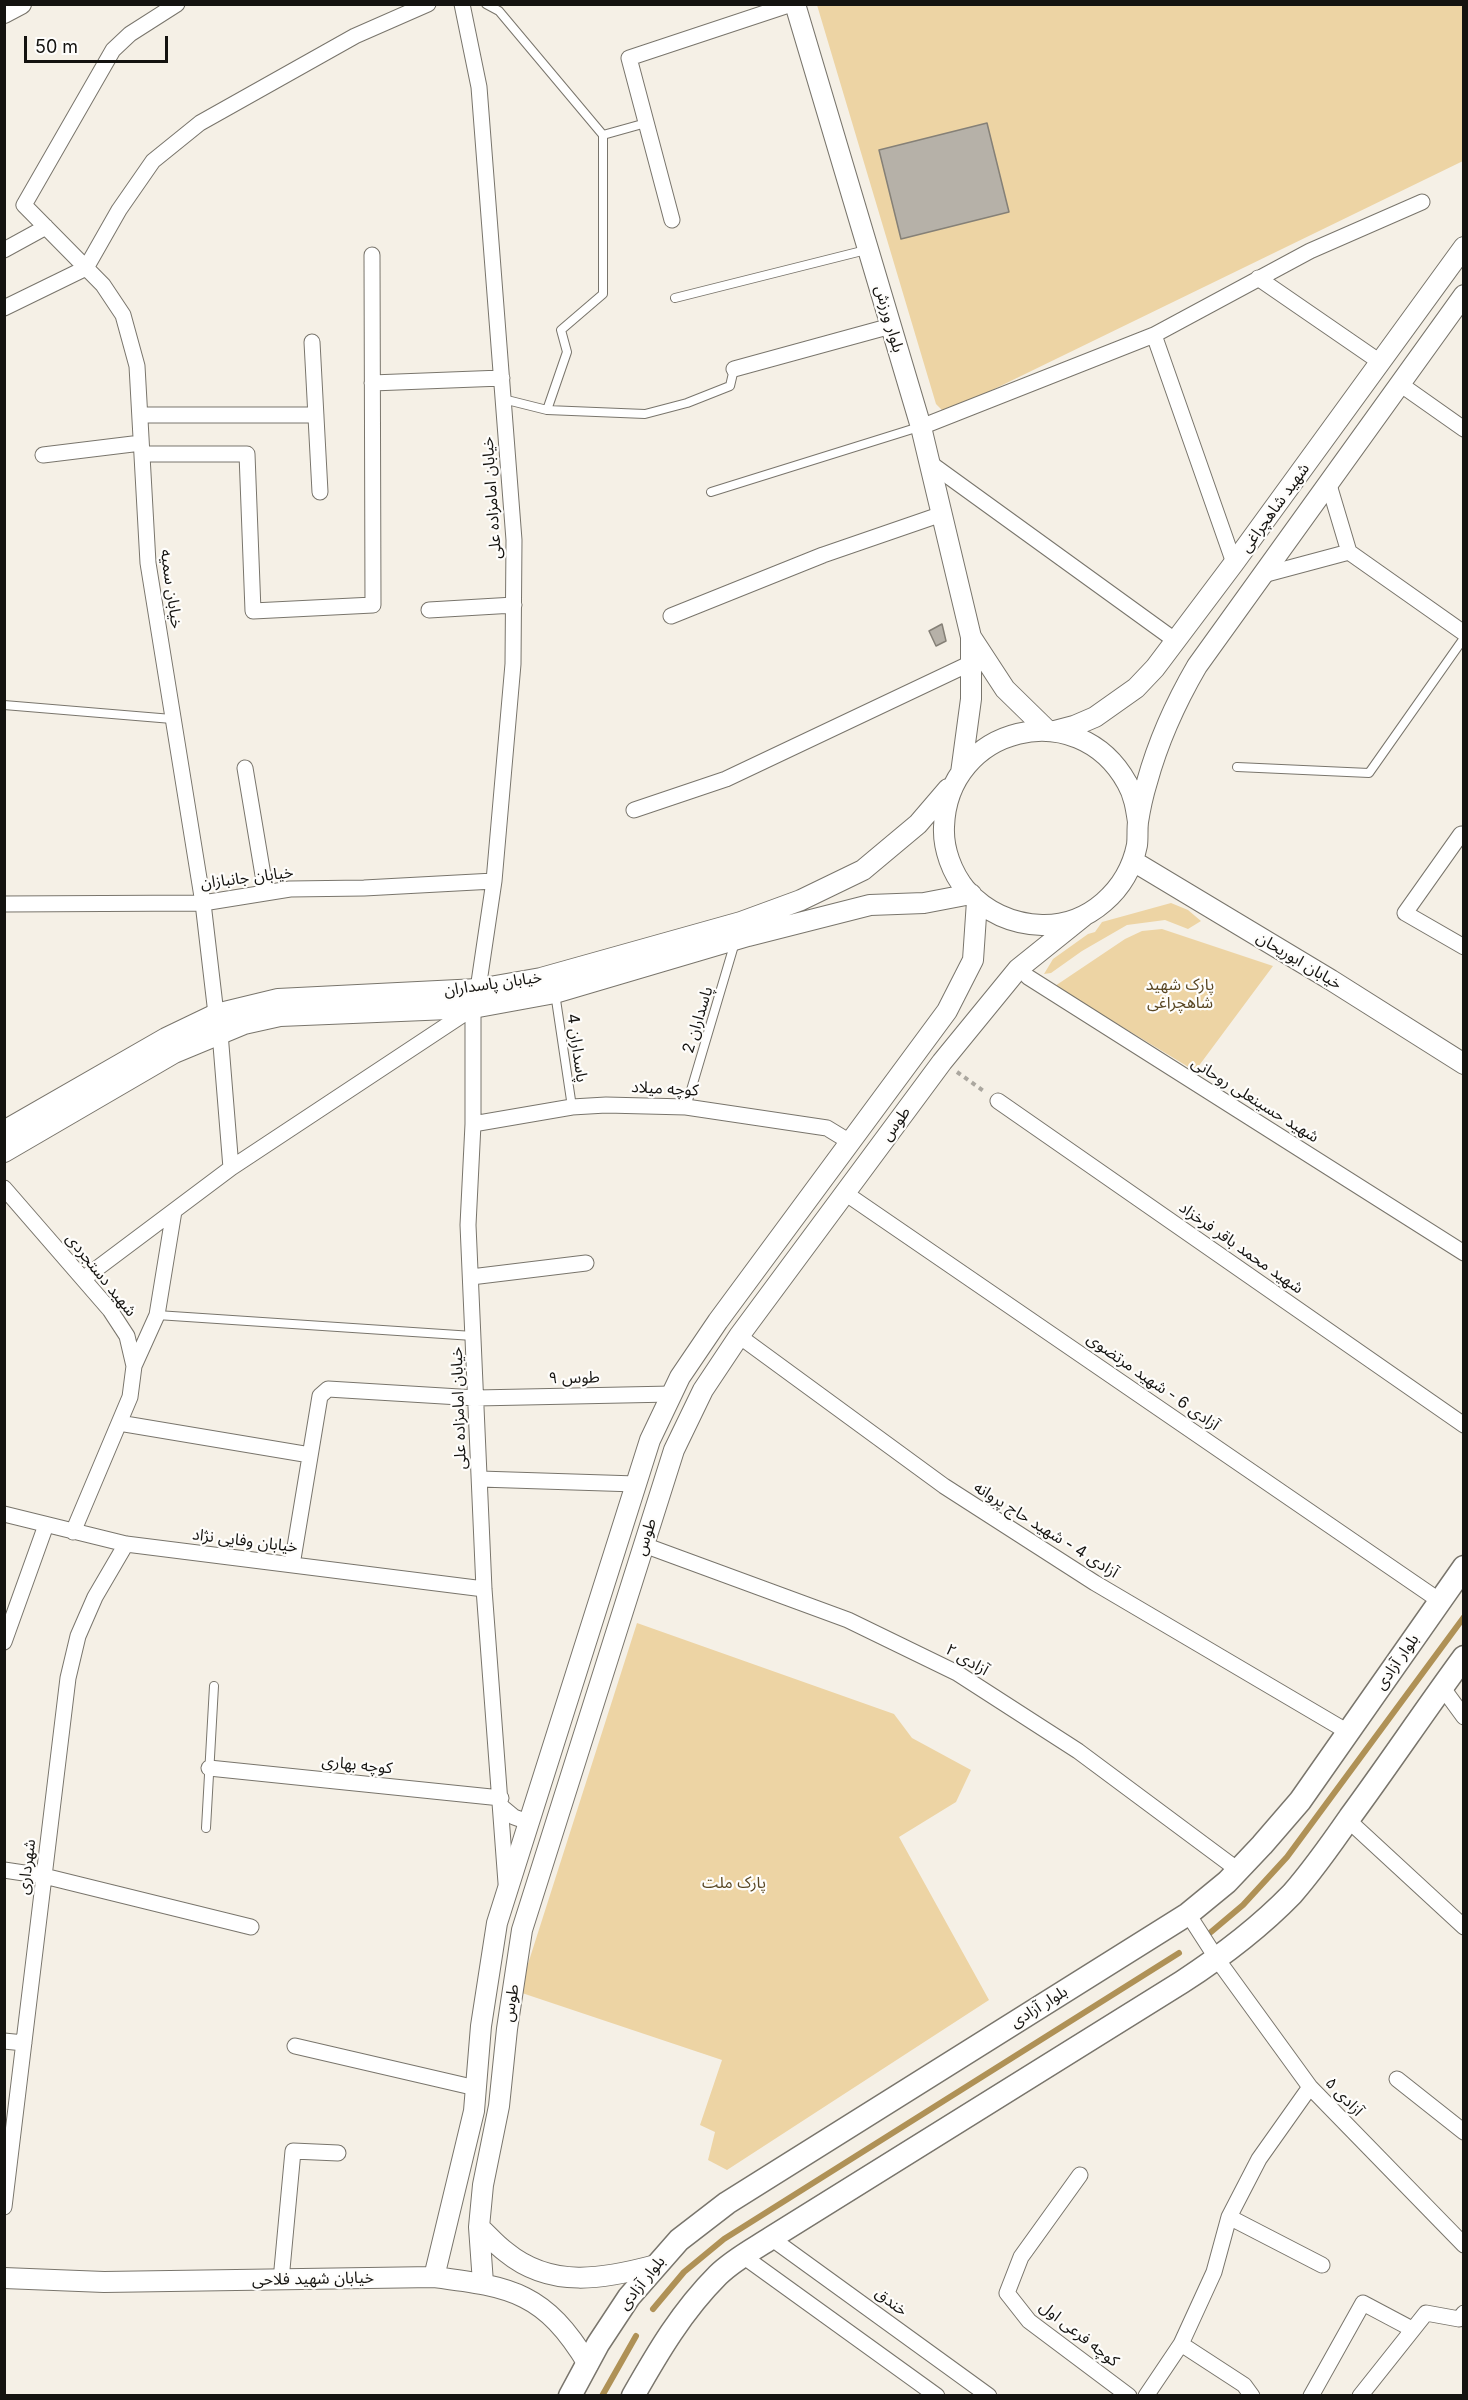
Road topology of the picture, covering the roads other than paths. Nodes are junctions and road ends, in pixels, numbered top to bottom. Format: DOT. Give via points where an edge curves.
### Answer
graph roads {
  1 [pos="21,4"];
  2 [pos="177,4"];
  3 [pos="428,4"];
  4 [pos="462,4"];
  5 [pos="486,4"];
  6 [pos="793,4"];
  7 [pos="4,13"];
  8 [pos="646,123"];
  9 [pos="603,135"];
  10 [pos="1422,201"];
  11 [pos="672,220"];
  12 [pos="46,227"];
  13 [pos="1464,247"];
  14 [pos="869,249"];
  15 [pos="4,250"];
  16 [pos="372,255"];
  17 [pos="87,268"];
  18 [pos="1258,278"];
  19 [pos="1464,295"];
  20 [pos="675,298"];
  21 [pos="4,308"];
  22 [pos="891,326"];
  23 [pos="1154,335"];
  24 [pos="312,342"];
  25 [pos="1380,362"];
  26 [pos="735,369"];
  27 [pos="502,378"];
  28 [pos="372,383"];
  29 [pos="1400,384"];
  30 [pos="503,399"];
  31 [pos="547,410"];
  32 [pos="316,415"];
  33 [pos="140,416"];
  34 [pos="921,427"];
  35 [pos="1464,429"];
  36 [pos="142,448"];
  37 [pos="43,455"];
  38 [pos="930,464"];
  39 [pos="1329,485"];
  40 [pos="320,492"];
  41 [pos="711,492"];
  42 [pos="942,514"];
  43 [pos="1349,552"];
  44 [pos="1234,563"];
  45 [pos="1261,578"];
  46 [pos="514,605"];
  47 [pos="429,610"];
  48 [pos="671,616"];
  49 [pos="1464,633"];
  50 [pos="971,636"];
  51 [pos="1464,638"];
  52 [pos="1176,641"];
  53 [pos="971,663"];
  54 [pos="4,705"];
  55 [pos="172,719"];
  56 [pos="1051,731"];
  57 [pos="1238,767"];
  58 [pos="245,768"];
  59 [pos="959,775"];
  60 [pos="634,810"];
  61 [pos="1138,822"];
  62 [pos="1464,836"];
  63 [pos="1133,861"];
  64 [pos="494,881"];
  65 [pos="266,893"];
  66 [pos="974,898"];
  67 [pos="202,903"];
  68 [pos="4,904"];
  69 [pos="1084,916"];
  70 [pos="736,940"];
  71 [pos="1464,947"];
  72 [pos="1028,977"];
  73 [pos="555,993"];
  74 [pos="476,999"];
  75 [pos="218,1024"];
  76 [pos="1464,1064"];
  77 [pos="998,1101"];
  78 [pos="572,1107"];
  79 [pos="686,1107"];
  80 [pos="473,1124"];
  81 [pos="4,1131"];
  82 [pos="850,1142"];
  83 [pos="4,1152"];
  84 [pos="231,1168"];
  85 [pos="4,1188"];
  86 [pos="845,1193"];
  87 [pos="174,1211"];
  88 [pos="1464,1253"];
  89 [pos="586,1263"];
  90 [pos="471,1277"];
  91 [pos="83,1279"];
  92 [pos="158,1315"];
  93 [pos="474,1336"];
  94 [pos="739,1336"];
  95 [pos="134,1366"];
  96 [pos="672,1394"];
  97 [pos="476,1398"];
  98 [pos="119,1423"];
  99 [pos="1464,1425"];
  100 [pos="310,1455"];
  101 [pos="480,1479"];
  102 [pos="636,1484"];
  103 [pos="4,1514"];
  104 [pos="46,1525"];
  105 [pos="73,1532"];
  106 [pos="126,1544"];
  107 [pos="644,1545"];
  108 [pos="292,1565"];
  109 [pos="1464,1567"];
  110 [pos="484,1589"];
  111 [pos="1440,1601"];
  112 [pos="4,1642"];
  113 [pos="1464,1657"];
  114 [pos="214,1686"];
  115 [pos="1442,1687"];
  116 [pos="1464,1717"];
  117 [pos="1348,1732"];
  118 [pos="209,1768"];
  119 [pos="501,1802"];
  120 [pos="1348,1820"];
  121 [pos="528,1822"];
  122 [pos="206,1828"];
  123 [pos="4,1870"];
  124 [pos="1238,1870"];
  125 [pos="44,1876"];
  126 [pos="507,1892"];
  127 [pos="1188,1914"];
  128 [pos="1464,1926"];
  129 [pos="251,1928"];
  130 [pos="1217,1959"];
  131 [pos="4,2041"];
  132 [pos="24,2043"];
  133 [pos="295,2046"];
  134 [pos="1397,2079"];
  135 [pos="1310,2087"];
  136 [pos="476,2088"];
  137 [pos="1464,2132"];
  138 [pos="338,2152"];
  139 [pos="1080,2175"];
  140 [pos="4,2207"];
  141 [pos="1229,2217"];
  142 [pos="479,2227"];
  143 [pos="771,2238"];
  144 [pos="1464,2245"];
  145 [pos="743,2256"];
  146 [pos="656,2265"];
  147 [pos="1322,2265"];
  148 [pos="434,2277"];
  149 [pos="4,2278"];
  150 [pos="281,2280"];
  151 [pos="483,2283"];
  152 [pos="1464,2313"];
  153 [pos="1412,2330"];
  154 [pos="1182,2344"];
  155 [pos="588,2364"];
  156 [pos="570,2396"];
  157 [pos="633,2396"];
  158 [pos="937,2396"];
  159 [pos="989,2396"];
  160 [pos="1129,2396"];
  161 [pos="1146,2396"];
  162 [pos="1252,2396"];
  163 [pos="1311,2396"];
  164 [pos="1360,2396"];
  1 -- 7 [label="street"];
  2 -- 12 [label="street, خیابان سمیه" via="130,34 114,50 24,205"];
  3 -- 17 [label="street" via="355,36 200,123 153,161 119,210"];
  4 -- 27 [label="street, خیابان امامزاده علی" via="479,87"];
  5 -- 9 [label="lane" via="499,11"];
  6 -- 8 [label="street" via="629,58"];
  6 -- 14 [label="street, بلوار ورزش"];
  8 -- 9 [label="lane"];
  8 -- 11 [label="street"];
  9 -- 31 [label="lane" via="603,294 561,330 567,352"];
  10 -- 18 [label="street"];
  12 -- 15 [label="street"];
  12 -- 17 [label="street, خیابان سمیه"];
  13 -- 25 [label="street, شهید شاهچراغی"];
  14 -- 20 [label="lane"];
  14 -- 22 [label="street, بلوار ورزش"];
  16 -- 28 [label="street"];
  17 -- 21 [label="street"];
  17 -- 33 [label="street, خیابان سمیه" via="104,285 123,315 137,366"];
  18 -- 23 [label="street"];
  18 -- 25 [label="street"];
  19 -- 29 [label="street, شهید شاهچراغی"];
  22 -- 26 [label="street"];
  22 -- 34 [label="street, بلوار ورزش"];
  23 -- 34 [label="street"];
  23 -- 44 [label="street"];
  24 -- 32 [label="street"];
  25 -- 44 [label="street, شهید شاهچراغی"];
  26 -- 31 [label="lane" via="730,386 645,414"];
  27 -- 28 [label="street"];
  27 -- 30 [label="street, خیابان امامزاده علی"];
  28 -- 36 [label="street" via="373,605 253,611 247,454"];
  29 -- 35 [label="street"];
  29 -- 39 [label="street, شهید شاهچراغی"];
  30 -- 31 [label="lane"];
  30 -- 46 [label="street, خیابان امامزاده علی" via="514,540"];
  32 -- 33 [label="street"];
  32 -- 40 [label="street"];
  33 -- 36 [label="street, خیابان سمیه"];
  34 -- 38 [label="street, بلوار ورزش"];
  34 -- 41 [label="lane"];
  36 -- 37 [label="street"];
  36 -- 55 [label="street, خیابان سمیه" via="148,563"];
  38 -- 42 [label="street, بلوار ورزش"];
  38 -- 52 [label="street"];
  39 -- 43 [label="street"];
  39 -- 45 [label="street, شهید شاهچراغی"];
  42 -- 48 [label="street" via="823,555"];
  42 -- 50 [label="street, بلوار ورزش"];
  43 -- 45 [label="street"];
  43 -- 49 [label="street"];
  44 -- 45 [label="street"];
  44 -- 52 [label="street, شهید شاهچراغی"];
  45 -- 61 [label="street, شهید شاهچراغی" via="1180,696 1146,783"];
  46 -- 47 [label="street"];
  46 -- 64 [label="street, خیابان امامزاده علی" via="513,664"];
  50 -- 53 [label="street"];
  50 -- 56 [label="street" via="1005,688"];
  51 -- 57 [label="lane" via="1369,773"];
  52 -- 56 [label="street, شهید شاهچراغی" via="1136,688 1115,704 1074,726"];
  53 -- 59 [label="street" via="971,699"];
  53 -- 60 [label="street" via="726,779"];
  54 -- 55 [label="lane"];
  55 -- 67 [label="street, خیابان سمیه"];
  56 -- 59 [label="street" via="1015,734 998,740 982,750"];
  56 -- 61 [label="street" via="1081,740 1106,755 1128,784"];
  58 -- 65 [label="street"];
  59 -- 66 [label="street" via="944,814 946,851 953,870"];
  59 -- 74 [label="street, خیابان پاسداران" via="918,824 863,870 801,900 741,922"];
  61 -- 63 [label="street"];
  62 -- 71 [label="street" via="1461,834 1405,913"];
  63 -- 69 [label="street" via="1115,892"];
  63 -- 76 [label="street, خیابان ابوریحان"];
  64 -- 65 [label="street, خیابان جانبازان"];
  64 -- 74 [label="street, خیابان امامزاده علی"];
  65 -- 67 [label="street, خیابان جانبازان"];
  66 -- 69 [label="street" via="992,912 1028,925 1048,925"];
  66 -- 70 [label="street, خیابان پاسداران" via="870,905"];
  66 -- 82 [label="street, طوس" via="973,960 947,1011"];
  67 -- 68 [label="street, خیابان جانبازان"];
  67 -- 75 [label="street, خیابان سمیه"];
  69 -- 86 [label="street, طوس" via="1018,969 942,1062"];
  70 -- 73 [label="street, خیابان پاسداران"];
  70 -- 79 [label="lane, پاسداران 2"];
  72 -- 88 [label="street, شهید حسینعلی روحانی"];
  73 -- 74 [label="street, خیابان پاسداران"];
  73 -- 78 [label="lane, پاسداران 4"];
  74 -- 75 [label="street, خیابان پاسداران"];
  74 -- 80 [label="street, خیابان امامزاده علی"];
  74 -- 84 [label="street"];
  75 -- 81 [label="street, خیابان پاسداران" via="166,1038"];
  75 -- 83 [label="street, خیابان پاسداران"];
  75 -- 84 [label="street, خیابان سمیه"];
  77 -- 99 [label="street, شهید محمد باقر فرخزاد"];
  78 -- 79 [label="street, کوچه میلاد"];
  78 -- 80 [label="street, کوچه میلاد"];
  79 -- 82 [label="street, کوچه میلاد" via="827,1128"];
  80 -- 90 [label="street, خیابان امامزاده علی" via="468,1225"];
  82 -- 96 [label="street, طوس" via="718,1321"];
  84 -- 87 [label="street"];
  85 -- 91 [label="street, شهید دستجردی"];
  86 -- 94 [label="street, طوس"];
  86 -- 111 [label="street, آزادی 6 - شهید مرتضوی"];
  87 -- 91 [label="street"];
  87 -- 92 [label="street"];
  89 -- 90 [label="street"];
  90 -- 93 [label="street, خیابان امامزاده علی"];
  91 -- 95 [label="street, شهید دستجردی" via="127,1336"];
  92 -- 93 [label="lane"];
  92 -- 95 [label="street"];
  93 -- 97 [label="street, خیابان امامزاده علی"];
  94 -- 107 [label="street, طوس" via="702,1389 674,1450"];
  94 -- 117 [label="street, آزادی 4 - شهید حاج پروانه" via="944,1486 1095,1583"];
  95 -- 98 [label="street, شهید دستجردی" via="130,1397"];
  96 -- 97 [label="street, طوس ۹"];
  96 -- 102 [label="street, طوس" via="650,1440"];
  97 -- 100 [label="street, طوس ۹" via="328,1389 320,1396"];
  97 -- 101 [label="street, خیابان امامزاده علی"];
  98 -- 100 [label="street"];
  98 -- 105 [label="street, شهید دستجردی"];
  100 -- 108 [label="street, طوس ۹"];
  101 -- 102 [label="street"];
  101 -- 110 [label="street, خیابان امامزاده علی"];
  102 -- 121 [label="street, طوس"];
  103 -- 104 [label="street, خیابان وفایی نژاد"];
  104 -- 105 [label="street, خیابان وفایی نژاد"];
  104 -- 112 [label="street"];
  105 -- 106 [label="street, خیابان وفایی نژاد"];
  106 -- 108 [label="street, خیابان وفایی نژاد"];
  106 -- 125 [label="street, شهرداری" via="78,1636 68,1678"];
  107 -- 124 [label="street, آزادی ۲" via="848,1620 957,1673 1078,1751"];
  107 -- 142 [label="street, طوس" via="522,1930"];
  108 -- 110 [label="street, خیابان وفایی نژاد"];
  109 -- 111 [label="main road, بلوار آزادی"];
  110 -- 119 [label="street, خیابان امامزاده علی"];
  111 -- 117 [label="main road, بلوار آزادی"];
  113 -- 115 [label="main road"];
  114 -- 118 [label="lane"];
  115 -- 116 [label="street"];
  115 -- 120 [label="main road"];
  117 -- 124 [label="main road, بلوار آزادی" via="1300,1801"];
  118 -- 119 [label="street, کوچه بهاری"];
  118 -- 122 [label="lane"];
  119 -- 121 [label="street" via="514,1817"];
  119 -- 126 [label="street, خیابان امامزاده علی"];
  120 -- 128 [label="street"];
  120 -- 130 [label="main road" via="1292,1893 1254,1931"];
  121 -- 126 [label="street, طوس"];
  123 -- 125 [label="street"];
  124 -- 127 [label="main road, بلوار آزادی"];
  125 -- 129 [label="street"];
  125 -- 132 [label="street, شهرداری"];
  126 -- 136 [label="street, طوس" via="497,1923"];
  127 -- 130 [label="street, آزادی ۵"];
  127 -- 146 [label="main road, بلوار آزادی" via="728,2202 679,2240"];
  130 -- 135 [label="street, آزادی ۵"];
  130 -- 143 [label="main road"];
  131 -- 132 [label="street"];
  132 -- 140 [label="street, شهرداری"];
  133 -- 136 [label="street"];
  134 -- 137 [label="street"];
  135 -- 141 [label="street" via="1259,2159"];
  135 -- 144 [label="street, آزادی ۵"];
  136 -- 148 [label="street, طوس" via="474,2111"];
  138 -- 150 [label="street" via="293,2151"];
  139 -- 160 [label="street, کوچه فرعی اول" via="1021,2258 1007,2292 1029,2321"];
  141 -- 147 [label="street"];
  141 -- 154 [label="street" via="1214,2272"];
  142 -- 146 [label="street" via="506,2253 532,2269 558,2278 623,2274"];
  142 -- 151 [label="street, طوس"];
  143 -- 145 [label="main road"];
  143 -- 159 [label="street, خندق"];
  145 -- 157 [label="main road" via="687,2309"];
  145 -- 158 [label="street"];
  146 -- 155 [label="main road, بلوار آزادی" via="629,2296"];
  148 -- 150 [label="street, خیابان شهید فلاحی"];
  148 -- 151 [label="street, خیابان شهید فلاحی"];
  149 -- 150 [label="street, خیابان شهید فلاحی" via="104,2283"];
  151 -- 155 [label="street, خیابان شهید فلاحی" via="515,2292 550,2313 571,2336"];
  152 -- 153 [label="street" via="1459,2319 1426,2313"];
  153 -- 163 [label="street" via="1363,2303"];
  153 -- 164 [label="street"];
  154 -- 161 [label="street"];
  154 -- 162 [label="street" via="1244,2385"];
  155 -- 156 [label="main road, بلوار آزادی"];
}
